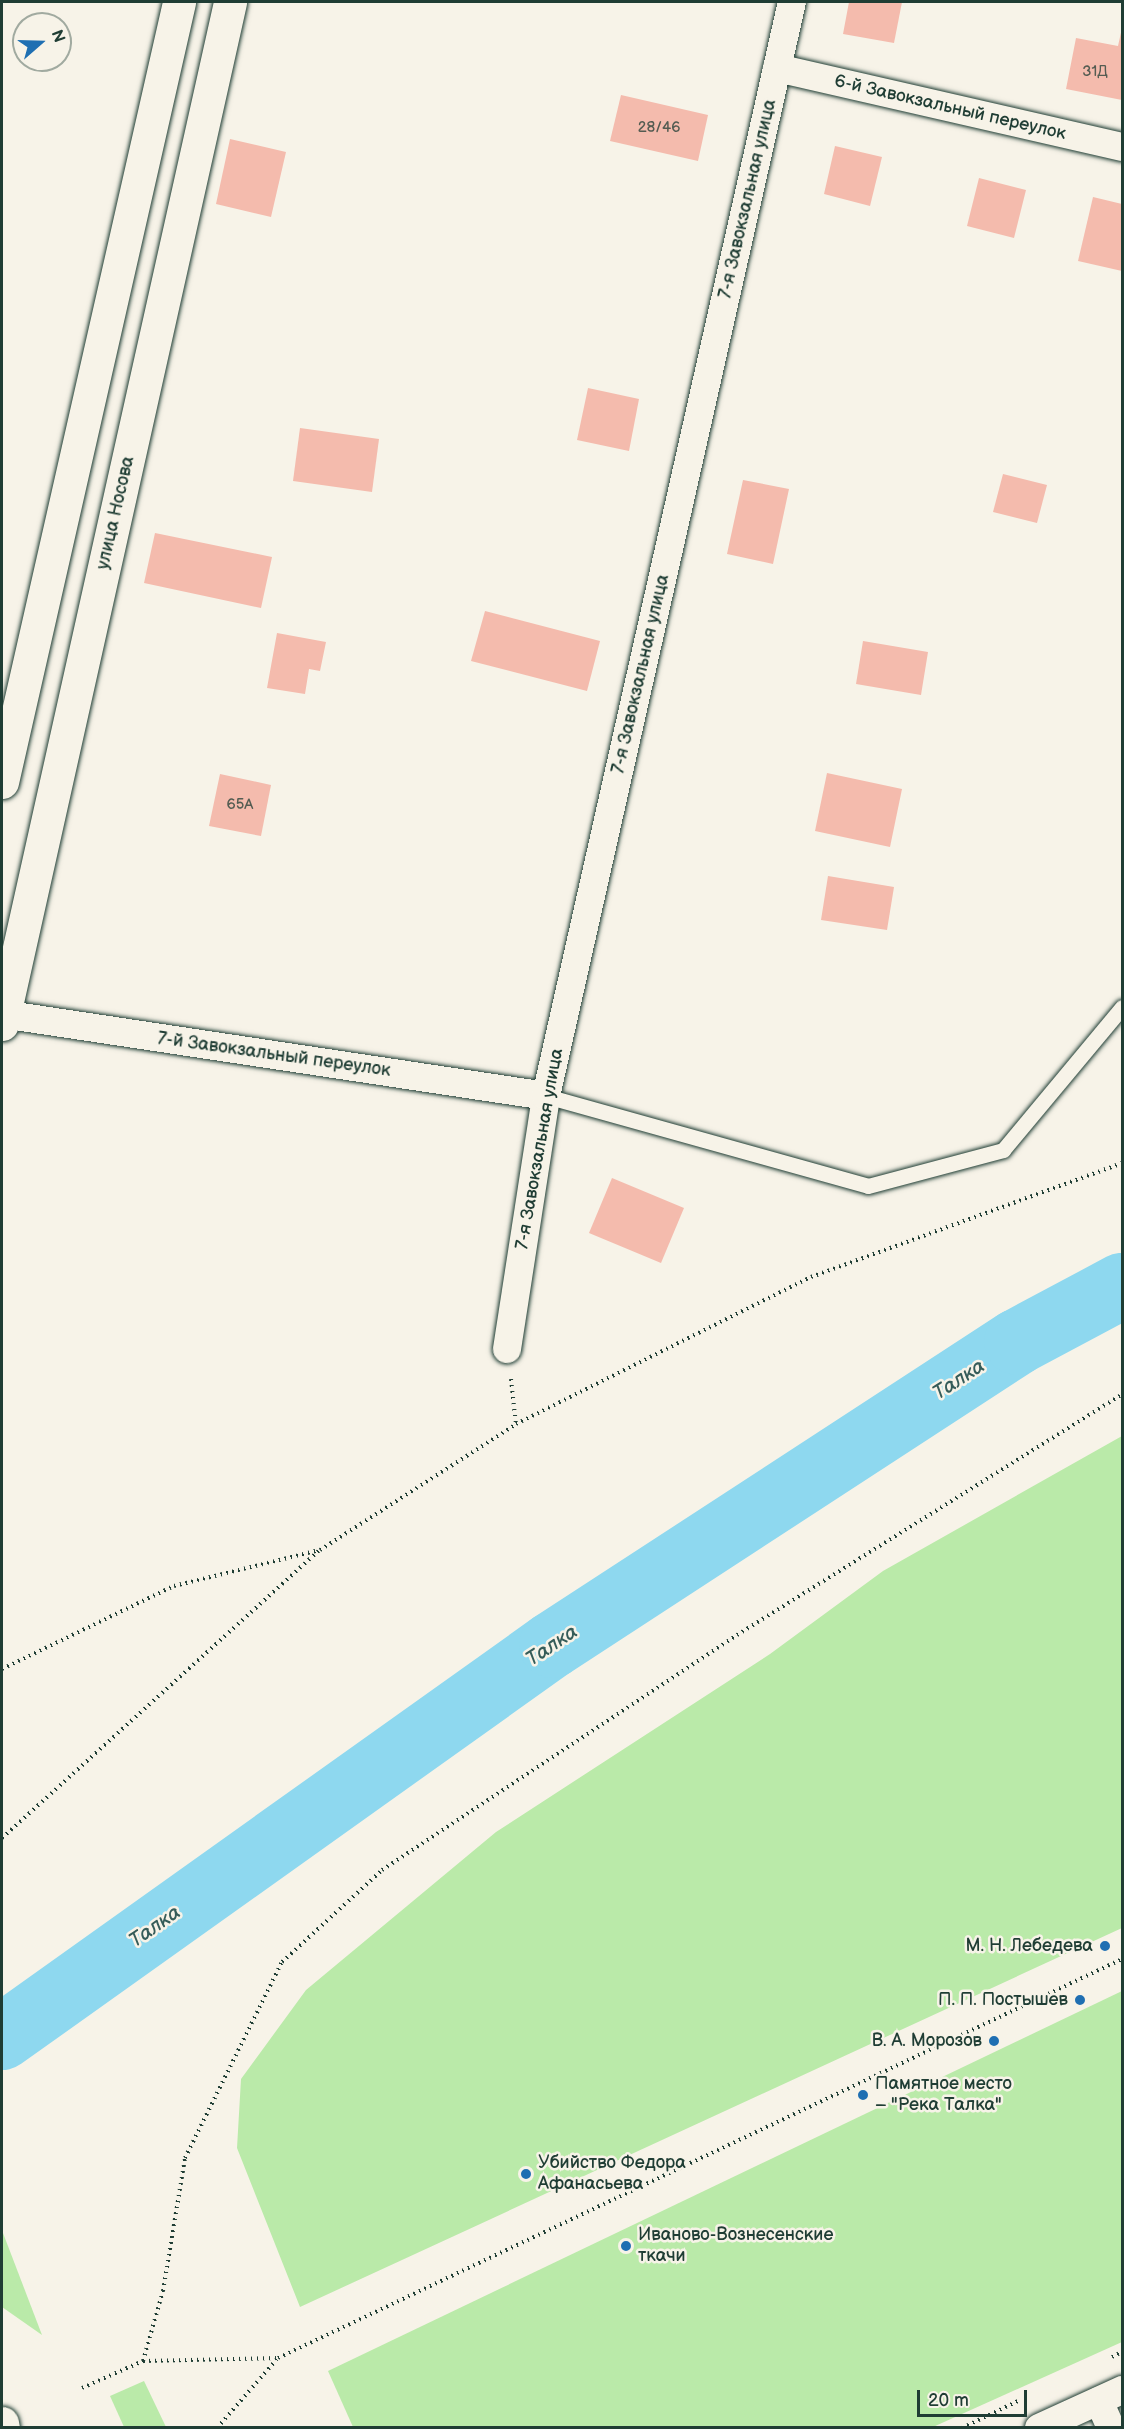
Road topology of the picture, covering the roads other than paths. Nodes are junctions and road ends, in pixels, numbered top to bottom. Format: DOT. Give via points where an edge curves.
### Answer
graph roads {
  1 [pos="179,2"];
  2 [pos="792,2"];
  3 [pos="228,9"];
  4 [pos="777,68"];
  5 [pos="1122,147"];
  6 [pos="2,782"];
  7 [pos="1122,1007"];
  8 [pos="2,1018"];
  9 [pos="546,1096"];
  10 [pos="507,1349"];
  11 [pos="1111,2395"];
  12 [pos="2,2423"];
  13 [pos="3,2427"];
  14 [pos="1039,2427"];
  15 [pos="1111,2427"];
  1 -- 3 [label="main road"];
  1 -- 6 [label="main road"];
  2 -- 4 [label="street, 7-я Завокзальная улица"];
  3 -- 8 [label="main road, улица Носова"];
  4 -- 5 [label="street, 6-й Завокзальный переулок"];
  4 -- 9 [label="street, 7-я Завокзальная улица"];
  7 -- 9 [label="lane" via="1003,1150 868,1186"];
  8 -- 9 [label="street, 7-й Завокзальный переулок"];
  9 -- 10 [label="street, 7-я Завокзальная улица"];
  11 -- 14 [label="street"];
  11 -- 15 [label="street"];
  12 -- 13 [label="main road"];
}
